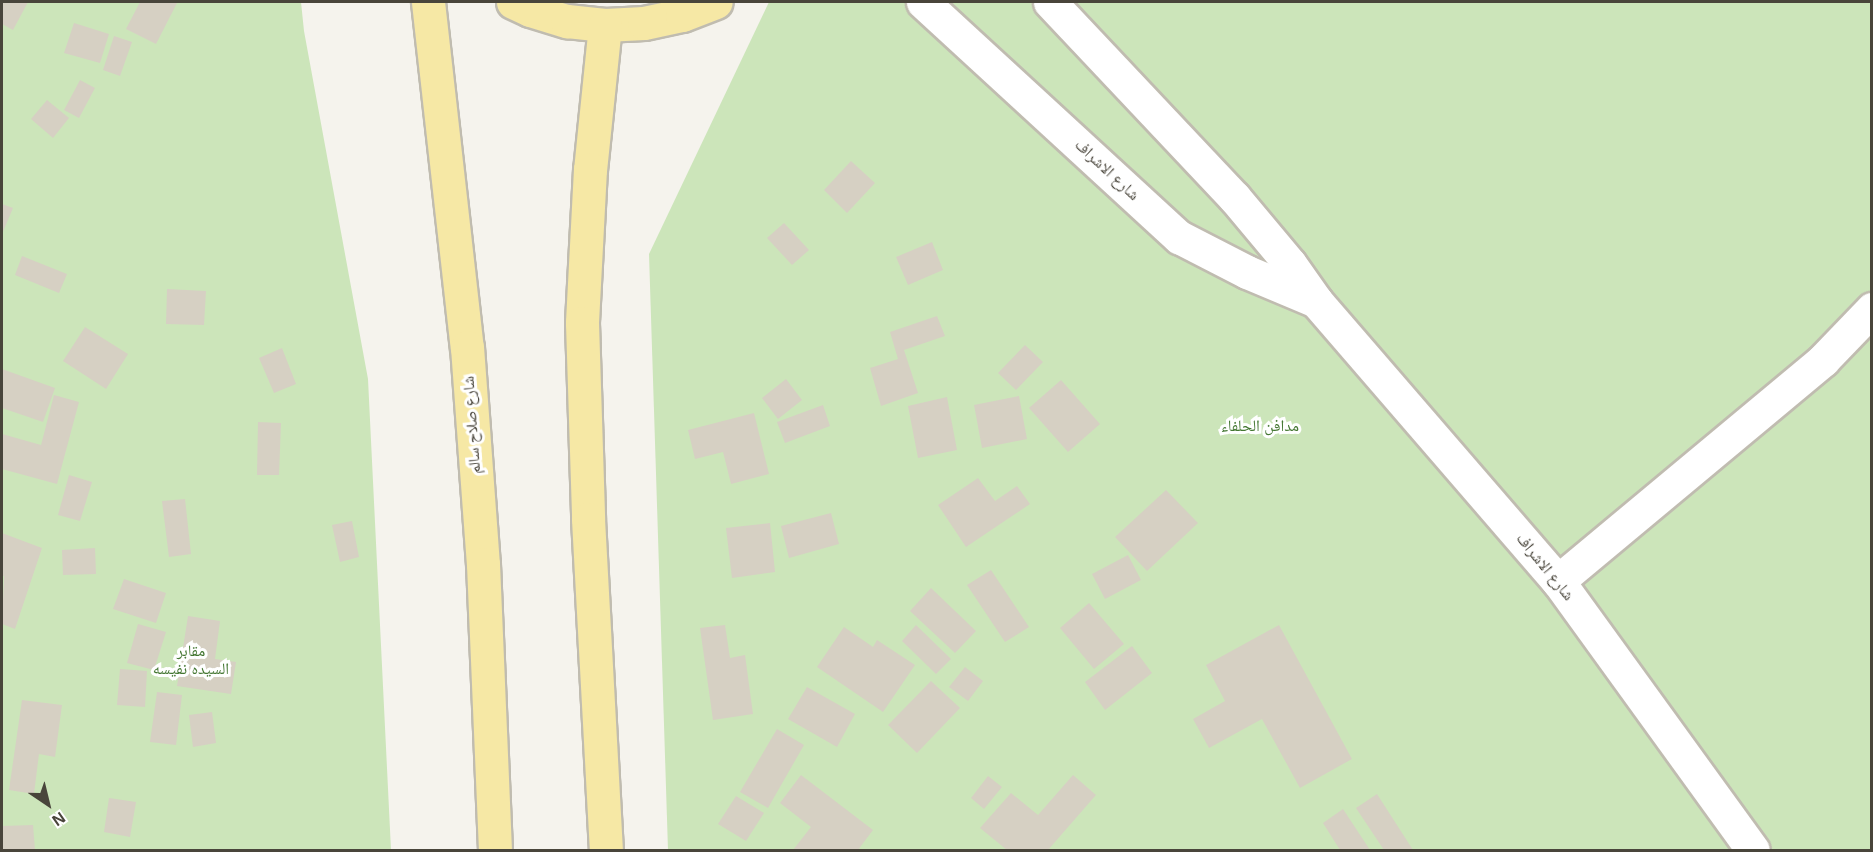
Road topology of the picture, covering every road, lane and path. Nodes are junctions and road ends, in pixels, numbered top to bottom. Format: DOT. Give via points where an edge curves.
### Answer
graph roads {
  1 [pos="428,2"];
  2 [pos="513,2"];
  3 [pos="716,2"];
  4 [pos="923,2"];
  5 [pos="1050,2"];
  6 [pos="605,25"];
  7 [pos="1316,301"];
  8 [pos="1872,309"];
  9 [pos="1558,581"];
  10 [pos="495,850"];
  11 [pos="606,850"];
  12 [pos="1753,850"];
  1 -- 10 [label="main road, شارع صلاح سالم" via="466,347 483,564"];
  2 -- 6 [label="main road" via="567,21"];
  3 -- 6 [label="main road" via="663,19"];
  4 -- 7 [label="street, شارع الاشراف" via="1179,237"];
  5 -- 7 [label="street, شارع الاشراف" via="1234,197"];
  6 -- 11 [label="main road" via="590,169 582,323"];
  7 -- 9 [label="street, شارع الاشراف"];
  8 -- 9 [label="street" via="1823,360"];
  9 -- 12 [label="street, شارع الاشراف"];
}
